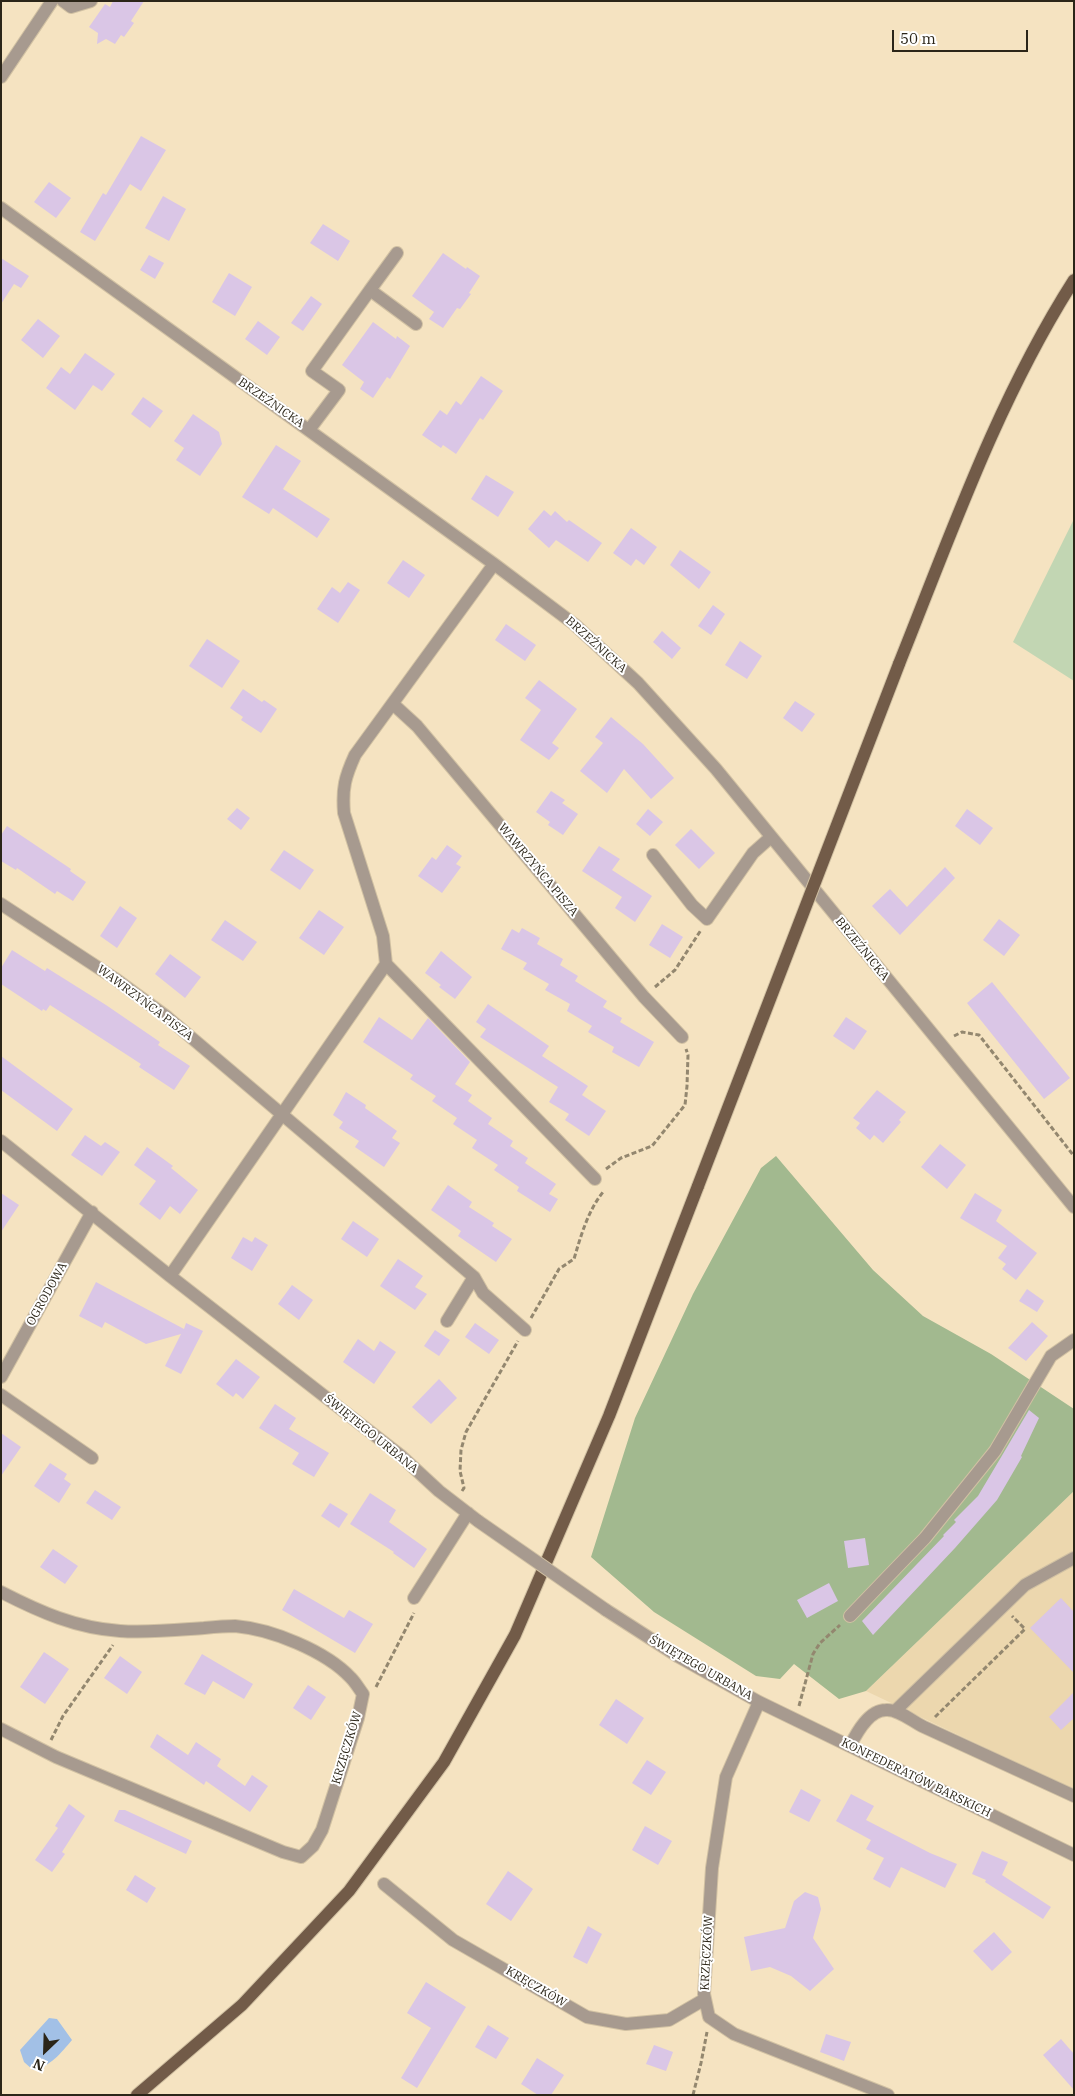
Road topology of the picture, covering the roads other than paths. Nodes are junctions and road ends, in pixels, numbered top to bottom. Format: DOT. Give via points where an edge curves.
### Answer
graph roads {
  1 [pos="52,1"];
  2 [pos="63,1"];
  3 [pos="91,1"];
  4 [pos="1,77"];
  5 [pos="1,208"];
  6 [pos="397,253"];
  7 [pos="1074,280"];
  8 [pos="370,290"];
  9 [pos="416,324"];
  10 [pos="309,430"];
  11 [pos="494,564"];
  12 [pos="393,704"];
  13 [pos="771,837"];
  14 [pos="653,855"];
  15 [pos="1,904"];
  16 [pos="386,964"];
  17 [pos="682,1037"];
  18 [pos="281,1114"];
  19 [pos="1,1140"];
  20 [pos="595,1179"];
  21 [pos="1074,1207"];
  22 [pos="92,1212"];
  23 [pos="170,1276"];
  24 [pos="474,1277"];
  25 [pos="447,1321"];
  26 [pos="525,1330"];
  27 [pos="1074,1340"];
  28 [pos="1,1377"];
  29 [pos="1,1395"];
  30 [pos="92,1458"];
  31 [pos="473,1517"];
  32 [pos="1074,1558"];
  33 [pos="1,1592"];
  34 [pos="414,1598"];
  35 [pos="850,1616"];
  36 [pos="759,1702"];
  37 [pos="895,1711"];
  38 [pos="1,1729"];
  39 [pos="850,1746"];
  40 [pos="1074,1796"];
  41 [pos="1074,1855"];
  42 [pos="384,1884"];
  43 [pos="705,1999"];
  44 [pos="137,2095"];
  45 [pos="888,2095"];
  1 -- 4 [label="street"];
  2 -- 3 [label="street" via="72,7"];
  5 -- 10 [label="street, BRZEŹNICKA"];
  6 -- 8 [label="street"];
  7 -- 44 [label="main road, bridge" via="1050,319 977,467 609,1416 515,1635 444,1762 349,1891 242,2005"];
  8 -- 9 [label="street"];
  8 -- 10 [label="street" via="312,370 339,390"];
  10 -- 11 [label="street, BRZEŹNICKA"];
  11 -- 12 [label="street"];
  11 -- 13 [label="street, BRZEŹNICKA" via="574,624 638,683 716,769"];
  12 -- 16 [label="street" via="355,755 345,776 342,794 344,813 383,936"];
  12 -- 17 [label="street, WAWRZYŃCA PISZA" via="416,726 644,997"];
  13 -- 14 [label="street" via="753,853 707,919"];
  13 -- 21 [label="street, BRZEŹNICKA"];
  15 -- 18 [label="street, WAWRZYŃCA PISZA" via="167,1017"];
  16 -- 18 [label="street"];
  16 -- 20 [label="street"];
  18 -- 23 [label="street"];
  18 -- 24 [label="street, WAWRZYŃCA PISZA"];
  19 -- 22 [label="street, ŚWIĘTEGO URBANA"];
  22 -- 23 [label="street, ŚWIĘTEGO URBANA"];
  22 -- 28 [label="street, OGRODOWA"];
  23 -- 31 [label="street, ŚWIĘTEGO URBANA" via="400,1455"];
  24 -- 25 [label="street"];
  24 -- 26 [label="street, WAWRZYŃCA PISZA" via="482,1293"];
  27 -- 35 [label="street" via="1051,1356 995,1451 925,1538"];
  29 -- 30 [label="street"];
  31 -- 34 [label="street"];
  31 -- 36 [label="street, ŚWIĘTEGO URBANA, bridge" via="606,1610 679,1657"];
  32 -- 37 [label="street" via="1026,1585"];
  33 -- 38 [label="street, KRZĘCZKÓW" via="38,1612 96,1628 141,1632 233,1626 256,1630 292,1641 327,1659 351,1678 363,1694 322,1830 313,1846 301,1857 66,1761"];
  36 -- 39 [label="street, KONFEDERATÓW BARSKICH"];
  36 -- 43 [label="street, KRZĘCZKÓW" via="726,1777 712,1868"];
  37 -- 39 [label="street" via="885,1710 867,1719"];
  37 -- 40 [label="street"];
  39 -- 41 [label="street, KONFEDERATÓW BARSKICH"];
  42 -- 43 [label="street, KRĘCZKÓW" via="453,1940 588,2017 626,2024 669,2020"];
  43 -- 45 [label="street, KRZĘCZKÓW" via="709,2017 734,2034"];
}
